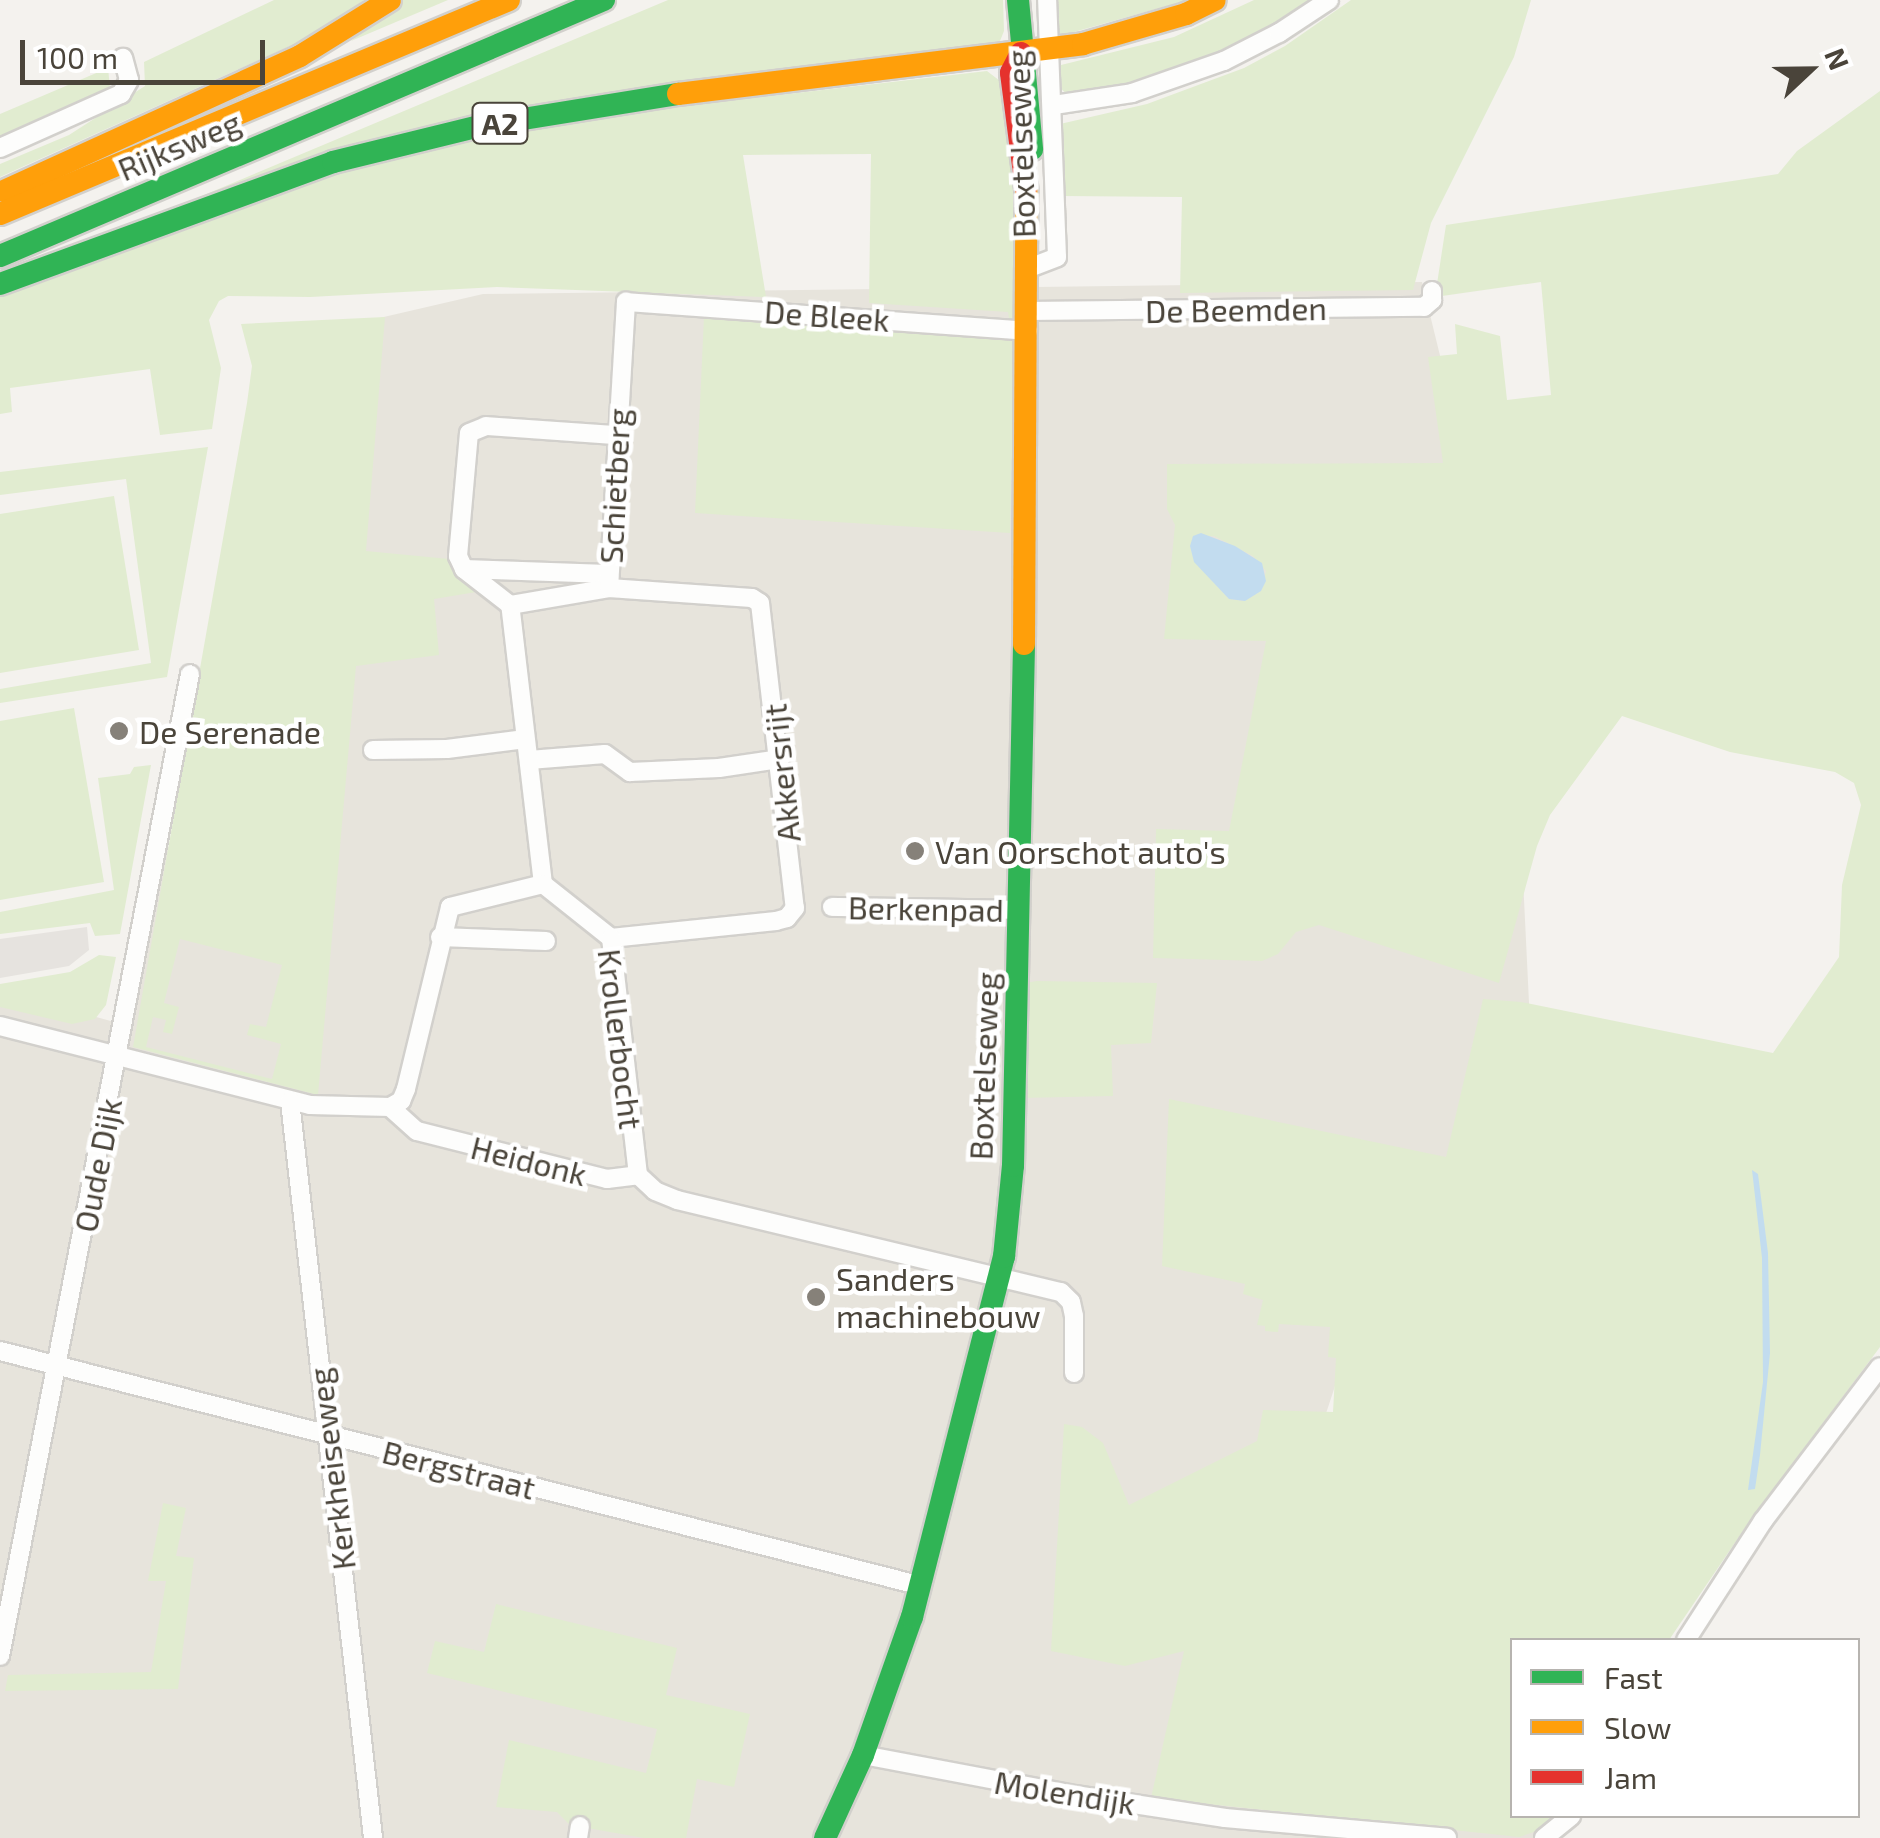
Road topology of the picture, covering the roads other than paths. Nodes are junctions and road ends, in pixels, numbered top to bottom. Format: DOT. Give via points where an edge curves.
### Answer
graph roads {
  1 [pos="390,0"];
  2 [pos="508,0"];
  3 [pos="604,0"];
  4 [pos="1018,0"];
  5 [pos="1047,0"];
  6 [pos="1215,0"];
  7 [pos="1328,0"];
  8 [pos="1050,49"];
  9 [pos="1022,53"];
  10 [pos="123,58"];
  11 [pos="1054,105"];
  12 [pos="0,148"];
  13 [pos="0,192"];
  14 [pos="0,214"];
  15 [pos="0,256"];
  16 [pos="1029,268"];
  17 [pos="0,284"];
  18 [pos="1432,291"];
  19 [pos="626,302"];
  20 [pos="1028,321"];
  21 [pos="616,435"];
  22 [pos="464,569"];
  23 [pos="608,581"];
  24 [pos="510,605"];
  25 [pos="190,674"];
  26 [pos="525,739"];
  27 [pos="373,750"];
  28 [pos="780,759"];
  29 [pos="529,760"];
  30 [pos="544,884"];
  31 [pos="832,907"];
  32 [pos="1020,910"];
  33 [pos="440,937"];
  34 [pos="611,938"];
  35 [pos="546,941"];
  36 [pos="0,1026"];
  37 [pos="118,1058"];
  38 [pos="290,1101"];
  39 [pos="390,1107"];
  40 [pos="638,1175"];
  41 [pos="1000,1279"];
  42 [pos="0,1352"];
  43 [pos="57,1367"];
  44 [pos="1880,1367"];
  45 [pos="1074,1373"];
  46 [pos="327,1436"];
  47 [pos="918,1586"];
  48 [pos="1687,1638"];
  49 [pos="0,1656"];
  50 [pos="863,1755"];
  51 [pos="1568,1818"];
  52 [pos="373,1838"];
  53 [pos="826,1838"];
  54 [pos="1448,1838"];
  55 [pos="1544,1838"];
  1 -- 13 [label="main road" via="300,56"];
  2 -- 14 [label="main road, Rijksweg"];
  3 -- 15 [label="main road, Rijksweg / A2"];
  4 -- 9 [label="main road, Boxtelseweg"];
  5 -- 8 [label="street, Boxtelseweg"];
  6 -- 8 [label="main road, A2" via="1116,36"];
  7 -- 11 [label="street" via="1224,61 1132,92"];
  8 -- 9 [label="main road, A2"];
  8 -- 11 [label="street, Boxtelseweg"];
  9 -- 16 [label="main road, Boxtelseweg" via="1032,148 1025,161"];
  9 -- 17 [label="main road, A2" via="652,97 480,126 333,162"];
  10 -- 12 [label="street" via="129,80 121,94"];
  11 -- 16 [label="street, Boxtelseweg" via="1056,257"];
  16 -- 20 [label="main road, Boxtelseweg"];
  18 -- 20 [label="street, De Beemden" via="1424,307"];
  19 -- 20 [label="street, De Bleek"];
  19 -- 21 [label="street, Schietberg"];
  20 -- 32 [label="main road, Boxtelseweg"];
  21 -- 22 [label="street" via="486,426 468,433 458,556"];
  21 -- 23 [label="street, Schietberg"];
  22 -- 23 [label="street"];
  22 -- 24 [label="street"];
  23 -- 24 [label="street, Schietberg"];
  23 -- 28 [label="street, Akkersrijt" via="760,603"];
  24 -- 26 [label="street"];
  25 -- 37 [label="street, Oude Dijk"];
  26 -- 27 [label="street"];
  26 -- 29 [label="street"];
  28 -- 29 [label="street" via="630,772 605,754"];
  28 -- 34 [label="street, Akkersrijt" via="795,908 787,918"];
  29 -- 30 [label="street"];
  30 -- 33 [label="street" via="459,902 445,915"];
  30 -- 34 [label="street, Krollerbocht"];
  31 -- 32 [label="street, Berkenpad"];
  32 -- 41 [label="main road, Boxtelseweg" via="1013,1166"];
  33 -- 35 [label="street, Krollerbocht"];
  33 -- 39 [label="street" via="406,1090"];
  34 -- 40 [label="street, Krollerbocht"];
  36 -- 37 [label="street"];
  37 -- 38 [label="street"];
  37 -- 43 [label="street, Oude Dijk"];
  38 -- 39 [label="street"];
  38 -- 46 [label="street, Kerkheiseweg"];
  39 -- 40 [label="street, Heidonk" via="416,1131 607,1180"];
  40 -- 41 [label="street" via="677,1200"];
  41 -- 45 [label="street" via="1061,1292 1071,1302"];
  41 -- 47 [label="main road, Boxtelseweg"];
  42 -- 43 [label="street, Bergstraat"];
  43 -- 46 [label="street, Bergstraat"];
  43 -- 49 [label="street, Oude Dijk"];
  44 -- 48 [label="street" via="1763,1521"];
  46 -- 47 [label="street, Bergstraat"];
  46 -- 52 [label="street, Kerkheiseweg"];
  47 -- 50 [label="main road, Boxtelseweg"];
  50 -- 53 [label="main road, Boxtelseweg"];
  50 -- 54 [label="street, Molendijk" via="1225,1818"];
  51 -- 55 [label="street"];
}
